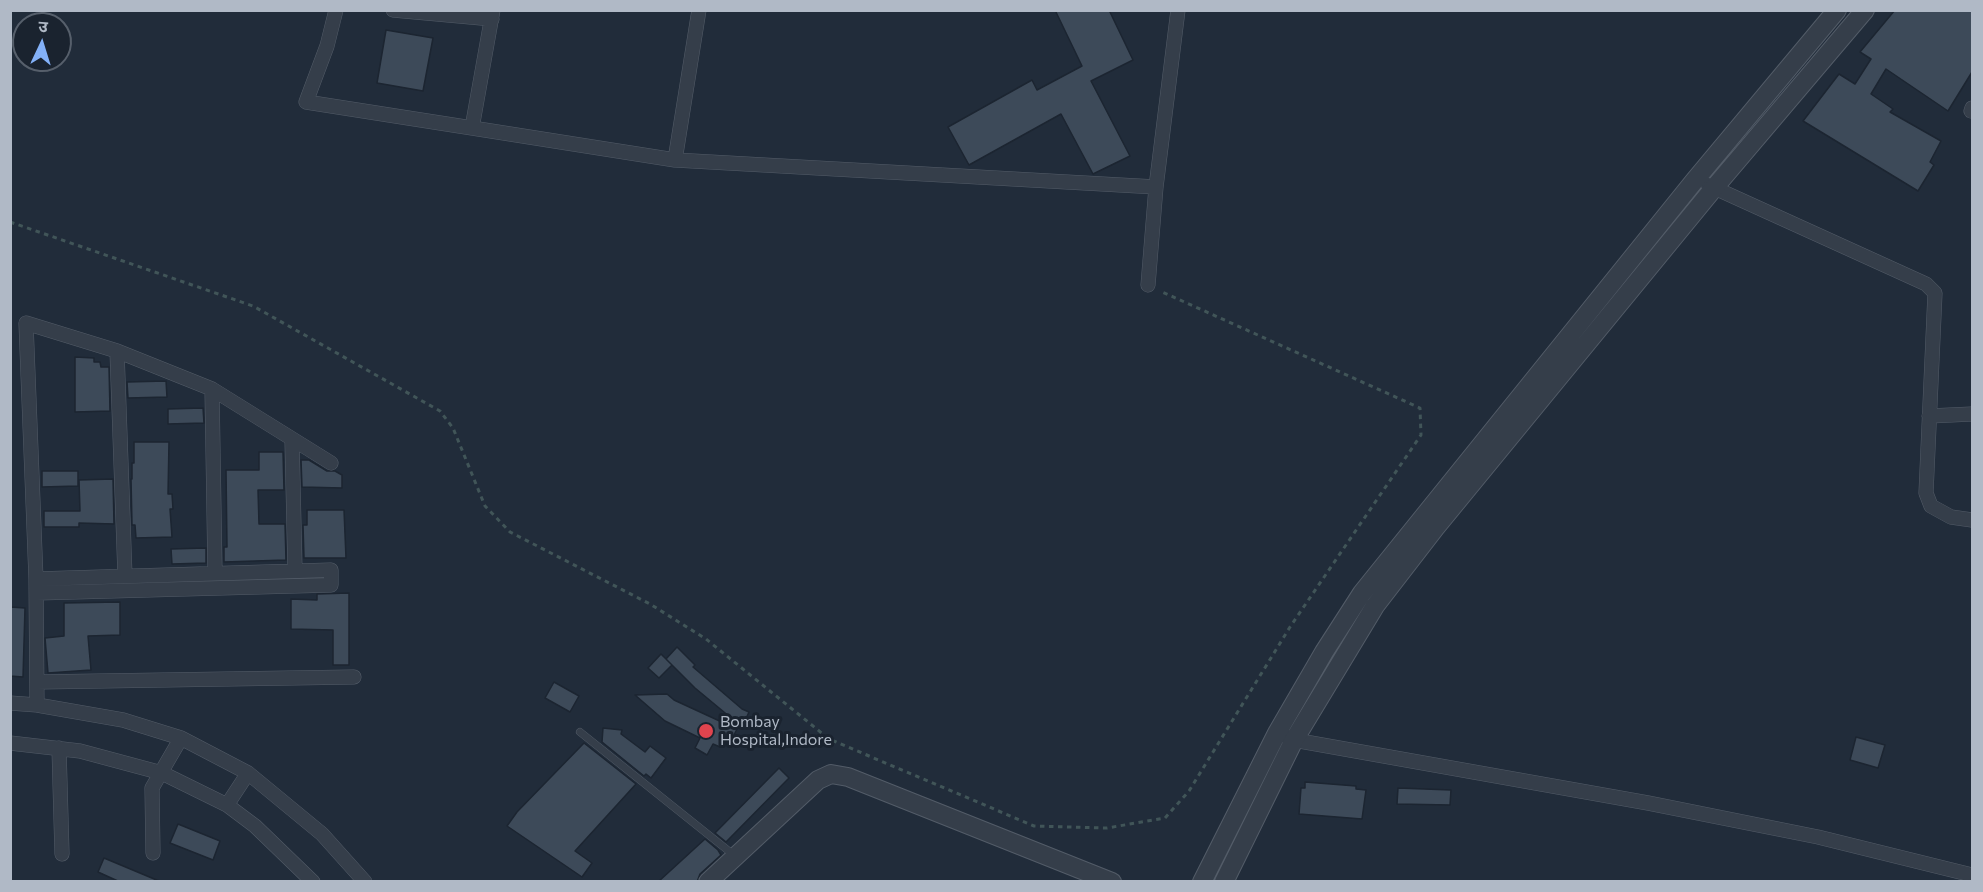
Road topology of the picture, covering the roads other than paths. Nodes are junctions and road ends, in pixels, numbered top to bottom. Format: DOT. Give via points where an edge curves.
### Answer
graph roads {
  1 [pos="336,10"];
  2 [pos="393,10"];
  3 [pos="699,10"];
  4 [pos="1178,10"];
  5 [pos="1838,10"];
  6 [pos="1865,10"];
  7 [pos="493,15"];
  8 [pos="472,128"];
  9 [pos="675,160"];
  10 [pos="1695,180"];
  11 [pos="1156,187"];
  12 [pos="1714,188"];
  13 [pos="1148,285"];
  14 [pos="117,351"];
  15 [pos="212,389"];
  16 [pos="1972,414"];
  17 [pos="1929,416"];
  18 [pos="292,440"];
  19 [pos="332,463"];
  20 [pos="1972,520"];
  21 [pos="295,570"];
  22 [pos="214,573"];
  23 [pos="125,576"];
  24 [pos="36,579"];
  25 [pos="36,593"];
  26 [pos="354,677"];
  27 [pos="37,682"];
  28 [pos="10,703"];
  29 [pos="37,705"];
  30 [pos="580,732"];
  31 [pos="1277,733"];
  32 [pos="181,738"];
  33 [pos="1294,740"];
  34 [pos="10,743"];
  35 [pos="59,748"];
  36 [pos="162,773"];
  37 [pos="248,774"];
  38 [pos="227,806"];
  39 [pos="153,853"];
  40 [pos="62,854"];
  41 [pos="735,856"];
  42 [pos="1972,875"];
  43 [pos="313,882"];
  44 [pos="365,882"];
  45 [pos="708,882"];
  46 [pos="1112,882"];
  47 [pos="1202,882"];
  48 [pos="1224,882"];
  1 -- 8 [label="street" via="306,102"];
  2 -- 7 [label="street"];
  3 -- 9 [label="street"];
  4 -- 11 [label="street"];
  5 -- 10 [label="street"];
  6 -- 12 [label="street"];
  7 -- 8 [label="street"];
  8 -- 9 [label="street"];
  9 -- 11 [label="street"];
  10 -- 12 [label="street"];
  10 -- 31 [label="street" via="1362,593"];
  11 -- 13 [label="street"];
  12 -- 17 [label="street" via="1926,284 1935,293"];
  12 -- 33 [label="street" via="1375,606"];
  14 -- 15 [label="street"];
  14 -- 23 [label="street"];
  14 -- 24 [label="street" via="26,323"];
  15 -- 18 [label="street"];
  15 -- 22 [label="street"];
  16 -- 17 [label="street"];
  17 -- 20 [label="street" via="1926,493 1931,506 1951,517"];
  18 -- 19 [label="street"];
  18 -- 21 [label="street"];
  21 -- 22 [label="street"];
  21 -- 25 [label="street" via="331,570 331,585"];
  22 -- 23 [label="street"];
  23 -- 24 [label="street"];
  24 -- 25 [label="street"];
  25 -- 27 [label="street"];
  26 -- 27 [label="street"];
  27 -- 29 [label="street"];
  28 -- 29 [label="street"];
  29 -- 32 [label="street" via="123,720"];
  30 -- 41 [label="lane"];
  31 -- 33 [label="street"];
  31 -- 47 [label="street"];
  32 -- 36 [label="street"];
  32 -- 37 [label="street"];
  33 -- 42 [label="street" via="1648,803 1818,837"];
  33 -- 48 [label="street"];
  34 -- 35 [label="street"];
  35 -- 36 [label="street"];
  35 -- 40 [label="street"];
  36 -- 38 [label="street"];
  36 -- 39 [label="street" via="151,793"];
  37 -- 38 [label="street"];
  37 -- 44 [label="street" via="322,834"];
  38 -- 43 [label="street"];
  41 -- 45 [label="street"];
  41 -- 46 [label="street" via="818,780 831,774 848,777"];
}
